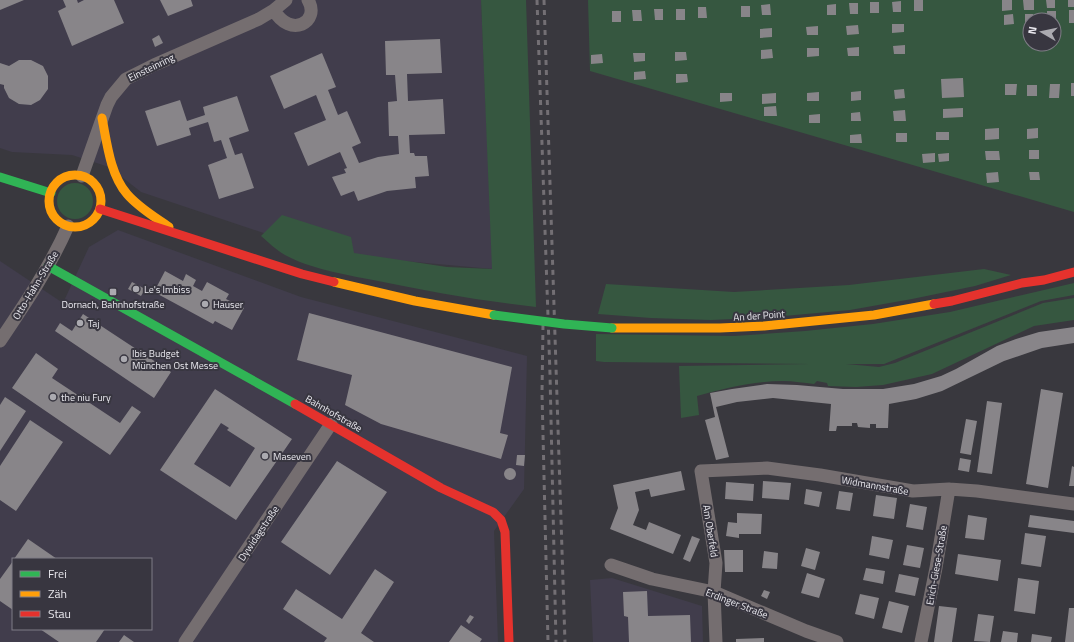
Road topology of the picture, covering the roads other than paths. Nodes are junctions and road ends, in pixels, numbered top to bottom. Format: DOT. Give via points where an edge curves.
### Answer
graph roads {
  1 [pos="286,0"];
  2 [pos="308,0"];
  3 [pos="274,10"];
  4 [pos="102,118"];
  5 [pos="82,176"];
  6 [pos="0,177"];
  7 [pos="50,193"];
  8 [pos="100,210"];
  9 [pos="68,226"];
  10 [pos="182,236"];
  11 [pos="48,266"];
  12 [pos="1044,271"];
  13 [pos="1074,272"];
  14 [pos="1022,283"];
  15 [pos="0,341"];
  16 [pos="331,424"];
  17 [pos="701,471"];
  18 [pos="949,489"];
  19 [pos="1074,504"];
  20 [pos="611,565"];
  21 [pos="714,592"];
  22 [pos="185,642"];
  23 [pos="509,642"];
  24 [pos="716,642"];
  25 [pos="838,642"];
  26 [pos="921,642"];
  1 -- 3 [label="street, Einsteinring"];
  2 -- 3 [label="street" via="310,14 306,22 298,26 285,24"];
  3 -- 4 [label="street, Einsteinring" via="126,79 111,97"];
  4 -- 5 [label="street, Einsteinring"];
  4 -- 10 [label="street" via="115,171 126,193"];
  5 -- 7 [label="street" via="63,178"];
  5 -- 8 [label="street" via="94,183 98,189"];
  6 -- 7 [label="street"];
  7 -- 9 [label="street" via="52,214"];
  8 -- 9 [label="street" via="87,224"];
  8 -- 10 [label="street, An der Point"];
  9 -- 11 [label="street, Otto-Hahn-Straße"];
  10 -- 14 [label="street, An der Point, bridge" via="302,274 415,301 494,315 612,328 720,328 804,323 874,315 952,301"];
  11 -- 15 [label="street, Otto-Hahn-Straße"];
  11 -- 16 [label="street, Bahnhofstraße"];
  12 -- 14 [label="street, An der Point"];
  13 -- 14 [label="street, An der Point"];
  16 -- 22 [label="street, Dywidagstraße"];
  16 -- 23 [label="street, Bahnhofstraße" via="441,488 493,512 501,520 505,532"];
  17 -- 18 [label="street, Widmannstraße" via="767,468 914,491"];
  17 -- 21 [label="street, Am Oberfeld" via="716,563"];
  18 -- 19 [label="street, Widmannstraße" via="976,490"];
  18 -- 26 [label="street, Erich-Giese-Straße"];
  20 -- 21 [label="street, Erdinger Straße" via="652,580"];
  21 -- 24 [label="street, Am Oberfeld"];
  21 -- 25 [label="street, Erdinger Straße"];
}
